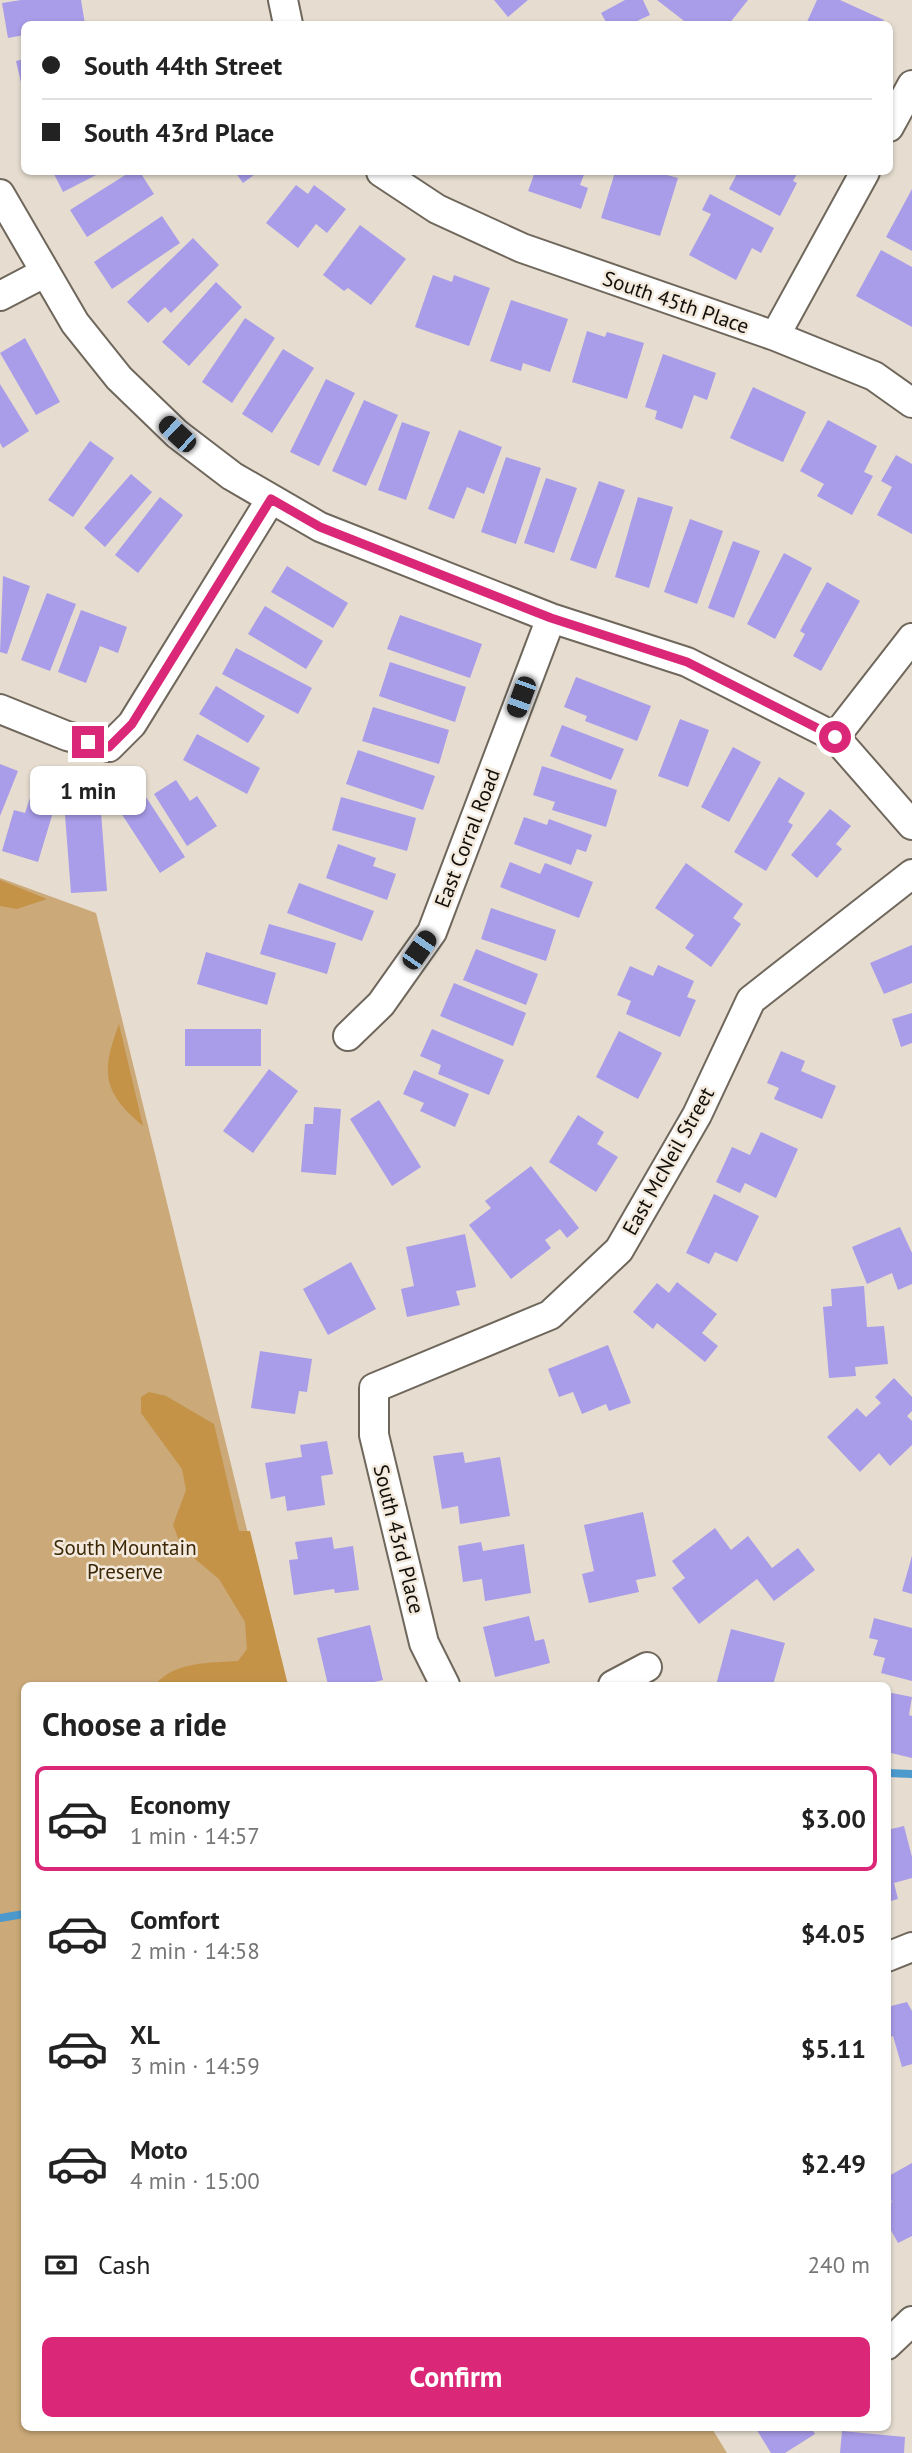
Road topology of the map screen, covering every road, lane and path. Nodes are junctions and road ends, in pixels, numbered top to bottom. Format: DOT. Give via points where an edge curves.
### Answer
graph roads {
  1 [pos="283,0"];
  2 [pos="287,21"];
  3 [pos="912,85"];
  4 [pos="893,120"];
  5 [pos="386,175"];
  6 [pos="863,175"];
  7 [pos="0,194"];
  8 [pos="44,273"];
  9 [pos="0,296"];
  10 [pos="775,336"];
  11 [pos="912,403"];
  12 [pos="271,499"];
  13 [pos="551,618"];
  14 [pos="912,638"];
  15 [pos="0,709"];
  16 [pos="835,737"];
  17 [pos="912,824"];
  18 [pos="912,874"];
  19 [pos="348,1036"];
  20 [pos="374,1388"];
  21 [pos="647,1667"];
  22 [pos="443,1682"];
  23 [pos="619,1682"];
  24 [pos="912,1947"];
  25 [pos="891,1955"];
  26 [pos="912,2321"];
  27 [pos="891,2341"];
  1 -- 2 [label="street"];
  3 -- 4 [label="street"];
  5 -- 10 [label="street, South 45th Place" via="437,209 522,248"];
  6 -- 10 [label="street"];
  7 -- 8 [label="street"];
  8 -- 9 [label="street"];
  8 -- 12 [label="street" via="75,323 119,379 177,434"];
  10 -- 11 [label="street, South 45th Place" via="874,376"];
  12 -- 13 [label="street" via="320,527"];
  12 -- 15 [label="street" via="132,724 109,747"];
  13 -- 16 [label="street" via="687,662"];
  13 -- 19 [label="street, East Corral Road" via="432,932 381,1004"];
  14 -- 16 [label="street"];
  16 -- 17 [label="street"];
  18 -- 20 [label="street, East McNeil Street" via="751,1000 697,1115 619,1250 550,1315"];
  20 -- 22 [label="street, South 43rd Place" via="374,1435 424,1643"];
  21 -- 23 [label="street"];
  24 -- 25 [label="street"];
  26 -- 27 [label="street"];
}
